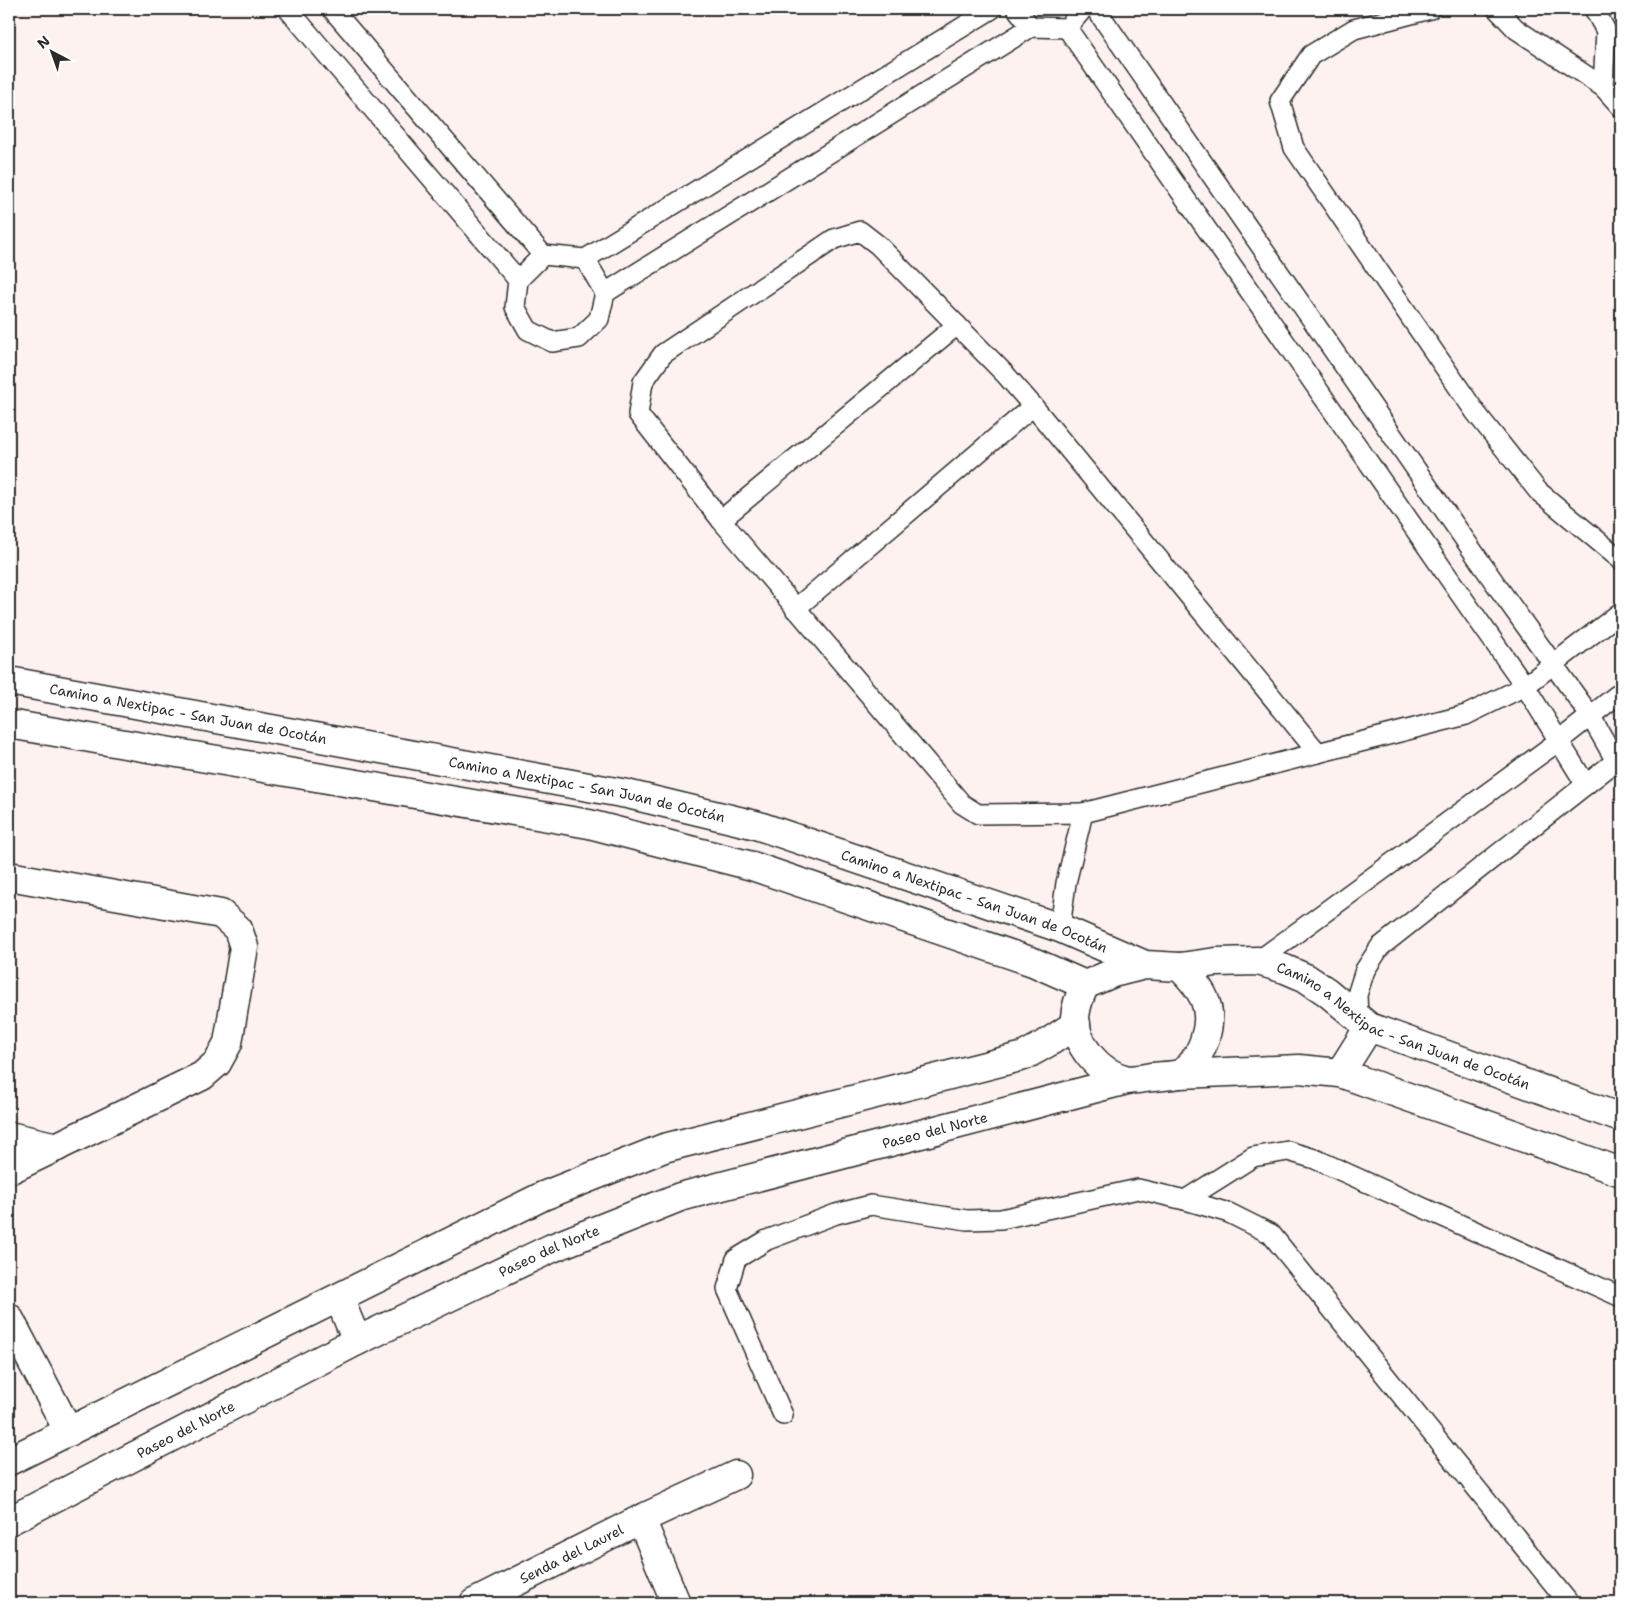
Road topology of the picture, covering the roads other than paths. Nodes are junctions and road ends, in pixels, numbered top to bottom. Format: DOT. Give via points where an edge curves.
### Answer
graph roads {
  1 [pos="288,9"];
  2 [pos="332,9"];
  3 [pos="992,9"];
  4 [pos="1017,9"];
  5 [pos="1083,9"];
  6 [pos="1096,9"];
  7 [pos="1430,9"];
  8 [pos="1497,9"];
  9 [pos="1594,9"];
  10 [pos="1031,27"];
  11 [pos="1067,28"];
  12 [pos="1603,87"];
  13 [pos="1621,107"];
  14 [pos="543,255"];
  15 [pos="585,259"];
  16 [pos="518,280"];
  17 [pos="605,293"];
  18 [pos="957,325"];
  19 [pos="1033,406"];
  20 [pos="721,520"];
  21 [pos="1621,560"];
  22 [pos="795,609"];
  23 [pos="1621,612"];
  24 [pos="1553,664"];
  25 [pos="9,681"];
  26 [pos="1526,686"];
  27 [pos="1621,692"];
  28 [pos="1591,717"];
  29 [pos="9,724"];
  30 [pos="1560,740"];
  31 [pos="1318,753"];
  32 [pos="1619,759"];
  33 [pos="1586,785"];
  34 [pos="1083,813"];
  35 [pos="756,825"];
  36 [pos="752,866"];
  37 [pos="9,876"];
  38 [pos="1060,928"];
  39 [pos="1258,961"];
  40 [pos="1145,965"];
  41 [pos="1180,967"];
  42 [pos="1085,985"];
  43 [pos="1364,1022"];
  44 [pos="1076,1024"];
  45 [pos="1340,1073"];
  46 [pos="1180,1074"];
  47 [pos="1127,1080"];
  48 [pos="1621,1118"];
  49 [pos="9,1136"];
  50 [pos="56,1147"];
  51 [pos="9,1170"];
  52 [pos="1621,1172"];
  53 [pos="1185,1200"];
  54 [pos="1621,1297"];
  55 [pos="339,1298"];
  56 [pos="9,1318"];
  57 [pos="357,1340"];
  58 [pos="784,1415"];
  59 [pos="69,1432"];
  60 [pos="11,1455"];
  61 [pos="736,1475"];
  62 [pos="641,1519"];
  63 [pos="9,1521"];
  64 [pos="474,1603"];
  65 [pos="676,1603"];
  66 [pos="1569,1603"];
  1 -- 16 [label="lane"];
  2 -- 14 [label="lane"];
  3 -- 15 [label="lane"];
  4 -- 10 [label="lane"];
  5 -- 11 [label="lane"];
  6 -- 24 [label="lane"];
  7 -- 21 [label="lane" via="1354,29 1311,55 1280,101 1294,148 1482,421 1538,490"];
  8 -- 12 [label="lane" via="1516,29"];
  9 -- 12 [label="lane" via="1606,31"];
  10 -- 11 [label="lane"];
  10 -- 17 [label="lane"];
  11 -- 26 [label="lane"];
  12 -- 13 [label="lane"];
  14 -- 15 [label="lane"];
  14 -- 16 [label="lane"];
  15 -- 17 [label="lane"];
  16 -- 17 [label="lane" via="515,307 528,330 552,342 579,338 599,320"];
  18 -- 19 [label="lane"];
  18 -- 20 [label="lane"];
  18 -- 20 [label="lane" via="860,231 834,239 663,354 643,382 638,414"];
  19 -- 22 [label="lane"];
  19 -- 31 [label="lane"];
  20 -- 22 [label="lane"];
  22 -- 34 [label="lane" via="962,804 978,814"];
  23 -- 24 [label="lane"];
  24 -- 26 [label="lane"];
  24 -- 28 [label="lane"];
  25 -- 35 [label="street, Camino a Nextipac - San Juan de Ocotán" via="627,794"];
  26 -- 30 [label="lane"];
  26 -- 31 [label="lane" via="1466,715"];
  27 -- 28 [label="lane"];
  28 -- 30 [label="lane"];
  28 -- 32 [label="lane"];
  29 -- 36 [label="street" via="589,824"];
  30 -- 33 [label="lane"];
  30 -- 39 [label="lane"];
  31 -- 34 [label="lane"];
  32 -- 33 [label="lane"];
  33 -- 43 [label="lane" via="1380,946 1365,970 1357,995"];
  34 -- 38 [label="lane" via="1066,883"];
  35 -- 36 [label="street"];
  35 -- 38 [label="street, Camino a Nextipac - San Juan de Ocotán"];
  36 -- 42 [label="street" via="1033,962"];
  37 -- 50 [label="street" via="221,914 238,929 244,948 228,1043 217,1063 202,1076"];
  38 -- 40 [label="street, Camino a Nextipac - San Juan de Ocotán"];
  39 -- 41 [label="street, Camino a Nextipac - San Juan de Ocotán"];
  39 -- 43 [label="street, Camino a Nextipac - San Juan de Ocotán" via="1306,978"];
  40 -- 41 [label="street, Camino a Nextipac - San Juan de Ocotán"];
  40 -- 42 [label="street, Camino a Nextipac - San Juan de Ocotán" via="1113,973"];
  41 -- 46 [label="street" via="1198,985 1208,1012 1208,1029 1193,1062"];
  42 -- 44 [label="street" via="1077,1006"];
  43 -- 45 [label="street"];
  43 -- 48 [label="street, Camino a Nextipac - San Juan de Ocotán"];
  44 -- 47 [label="street" via="1081,1040 1100,1067"];
  44 -- 55 [label="street" via="1024,1056 664,1148 543,1196"];
  45 -- 46 [label="street" via="1299,1069"];
  45 -- 52 [label="street"];
  46 -- 47 [label="street"];
  47 -- 57 [label="street, Paseo del Norte" via="680,1197 552,1248"];
  49 -- 50 [label="street"];
  50 -- 51 [label="street"];
  53 -- 54 [label="lane" via="1252,1157 1288,1151 1316,1160"];
  53 -- 58 [label="lane" via="1138,1189 1001,1219 967,1220 871,1205 836,1214 766,1240 736,1259 727,1289"];
  53 -- 66 [label="lane" via="1229,1213 1271,1234"];
  55 -- 57 [label="street"];
  55 -- 59 [label="street"];
  56 -- 59 [label="street"];
  57 -- 63 [label="street, Paseo del Norte"];
  59 -- 60 [label="street"];
  61 -- 62 [label="street, Senda del Laurel"];
  62 -- 64 [label="street, Senda del Laurel"];
  62 -- 65 [label="street"];
}
